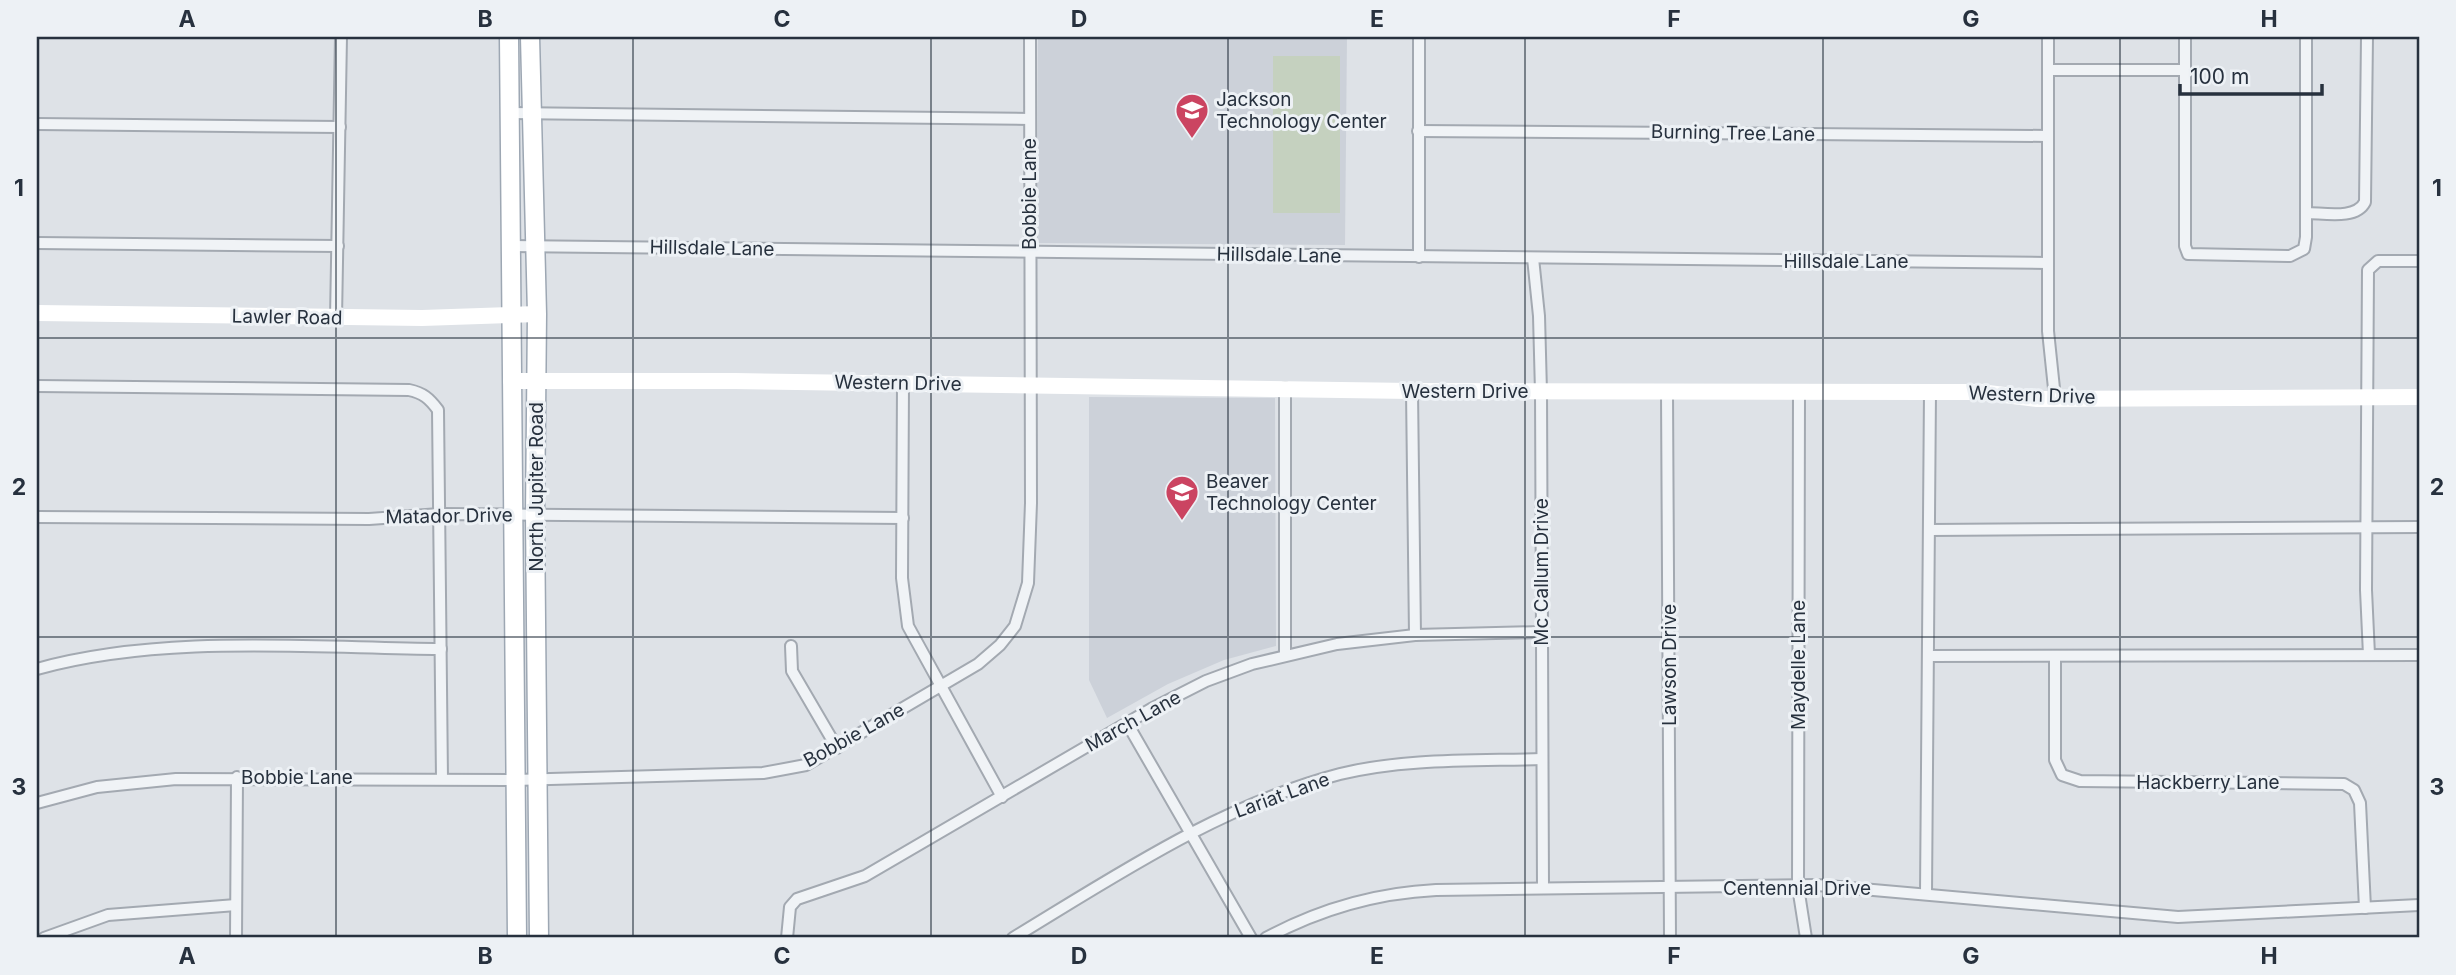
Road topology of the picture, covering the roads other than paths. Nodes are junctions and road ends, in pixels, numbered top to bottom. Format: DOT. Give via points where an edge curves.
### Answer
graph roads {
  1 [pos="341,37"];
  2 [pos="509,37"];
  3 [pos="530,37"];
  4 [pos="1030,37"];
  5 [pos="1419,37"];
  6 [pos="2048,37"];
  7 [pos="2185,37"];
  8 [pos="2305,37"];
  9 [pos="2367,37"];
  10 [pos="2048,70"];
  11 [pos="2185,70"];
  12 [pos="510,113"];
  13 [pos="531,113"];
  14 [pos="1030,119"];
  15 [pos="37,124"];
  16 [pos="340,127"];
  17 [pos="1418,131"];
  18 [pos="2048,136"];
  19 [pos="2306,213"];
  20 [pos="37,243"];
  21 [pos="338,246"];
  22 [pos="510,246"];
  23 [pos="535,246"];
  24 [pos="1029,251"];
  25 [pos="1419,257"];
  26 [pos="1533,258"];
  27 [pos="2419,261"];
  28 [pos="2048,263"];
  29 [pos="37,313"];
  30 [pos="537,314"];
  31 [pos="510,317"];
  32 [pos="336,318"];
  33 [pos="511,381"];
  34 [pos="536,381"];
  35 [pos="903,384"];
  36 [pos="1030,385"];
  37 [pos="37,386"];
  38 [pos="1285,388"];
  39 [pos="1412,391"];
  40 [pos="1930,391"];
  41 [pos="1541,392"];
  42 [pos="1667,392"];
  43 [pos="1800,392"];
  44 [pos="2368,397"];
  45 [pos="2419,397"];
  46 [pos="2055,398"];
  47 [pos="440,514"];
  48 [pos="512,514"];
  49 [pos="535,515"];
  50 [pos="37,516"];
  51 [pos="903,518"];
  52 [pos="2368,527"];
  53 [pos="2419,527"];
  54 [pos="1930,530"];
  55 [pos="1541,632"];
  56 [pos="1415,635"];
  57 [pos="791,646"];
  58 [pos="441,649"];
  59 [pos="2419,654"];
  60 [pos="1285,655"];
  61 [pos="2369,655"];
  62 [pos="1929,656"];
  63 [pos="2055,656"];
  64 [pos="37,669"];
  65 [pos="939,685"];
  66 [pos="1127,723"];
  67 [pos="837,748"];
  68 [pos="1542,759"];
  69 [pos="237,777"];
  70 [pos="538,778"];
  71 [pos="442,779"];
  72 [pos="514,780"];
  73 [pos="1002,797"];
  74 [pos="37,803"];
  75 [pos="1191,834"];
  76 [pos="1543,887"];
  77 [pos="1798,887"];
  78 [pos="1670,888"];
  79 [pos="1926,893"];
  80 [pos="236,905"];
  81 [pos="2419,905"];
  82 [pos="2365,908"];
  83 [pos="44,938"];
  84 [pos="236,938"];
  85 [pos="517,938"];
  86 [pos="539,938"];
  87 [pos="787,938"];
  88 [pos="1013,938"];
  89 [pos="1251,938"];
  90 [pos="1265,938"];
  91 [pos="1670,938"];
  92 [pos="1806,938"];
  1 -- 16 [label="street"];
  2 -- 12 [label="main road, North Jupiter Road"];
  3 -- 13 [label="main road, North Jupiter Road"];
  4 -- 14 [label="street, Bobbie Lane"];
  5 -- 17 [label="street"];
  6 -- 10 [label="street"];
  7 -- 11 [label="street"];
  8 -- 19 [label="street"];
  9 -- 19 [label="street" via="2365,202 2354,213"];
  10 -- 11 [label="street"];
  10 -- 18 [label="street"];
  11 -- 19 [label="street" via="2188,254 2301,253"];
  12 -- 13 [label="street"];
  12 -- 22 [label="main road, North Jupiter Road"];
  13 -- 14 [label="street"];
  13 -- 23 [label="main road, North Jupiter Road"];
  14 -- 24 [label="street, Bobbie Lane"];
  15 -- 16 [label="street"];
  16 -- 21 [label="street"];
  17 -- 18 [label="street, Burning Tree Lane"];
  17 -- 25 [label="street"];
  18 -- 28 [label="street"];
  20 -- 21 [label="street"];
  21 -- 32 [label="street"];
  22 -- 23 [label="street, Hillsdale Lane"];
  22 -- 31 [label="main road, North Jupiter Road"];
  23 -- 24 [label="street, Hillsdale Lane"];
  23 -- 30 [label="main road, North Jupiter Road"];
  24 -- 25 [label="street, Hillsdale Lane"];
  24 -- 36 [label="street, Bobbie Lane"];
  25 -- 26 [label="street, Hillsdale Lane"];
  26 -- 28 [label="street, Hillsdale Lane"];
  26 -- 41 [label="street, Mc Callum Drive"];
  27 -- 44 [label="street" via="2378,261 2368,270"];
  28 -- 46 [label="street" via="2048,331"];
  29 -- 32 [label="street, Lawler Road"];
  30 -- 31 [label="street, Lawler Road"];
  30 -- 34 [label="main road, North Jupiter Road"];
  31 -- 32 [label="street, Lawler Road"];
  31 -- 33 [label="main road, North Jupiter Road"];
  33 -- 34 [label="street, Western Drive"];
  33 -- 48 [label="main road, North Jupiter Road"];
  34 -- 35 [label="street, Western Drive"];
  34 -- 49 [label="main road, North Jupiter Road"];
  35 -- 36 [label="street, Western Drive"];
  35 -- 51 [label="street"];
  36 -- 38 [label="street, Western Drive"];
  36 -- 65 [label="street, Bobbie Lane" via="1031,503 1025,600 1015,626 1000,645 978,664"];
  37 -- 47 [label="street" via="421,392 438,410"];
  38 -- 39 [label="street, Western Drive"];
  38 -- 60 [label="street"];
  39 -- 41 [label="street, Western Drive"];
  39 -- 56 [label="street"];
  40 -- 43 [label="street, Western Drive"];
  40 -- 46 [label="street, Western Drive"];
  40 -- 54 [label="street"];
  41 -- 42 [label="street, Western Drive"];
  41 -- 55 [label="street, Mc Callum Drive"];
  42 -- 43 [label="street, Western Drive"];
  42 -- 78 [label="street, Lawson Drive"];
  43 -- 77 [label="street, Maydelle Lane"];
  44 -- 45 [label="street, Western Drive"];
  44 -- 46 [label="street, Western Drive"];
  44 -- 52 [label="street"];
  47 -- 48 [label="street, Matador Drive"];
  47 -- 50 [label="street, Matador Drive" via="369,519"];
  47 -- 58 [label="street"];
  48 -- 49 [label="street, Matador Drive"];
  48 -- 72 [label="main road, North Jupiter Road"];
  49 -- 51 [label="street, Matador Drive"];
  49 -- 70 [label="main road, North Jupiter Road"];
  51 -- 65 [label="street" via="902,578 908,626"];
  52 -- 53 [label="street"];
  52 -- 54 [label="street"];
  52 -- 61 [label="street"];
  54 -- 62 [label="street"];
  55 -- 56 [label="street, March Lane"];
  55 -- 68 [label="street, Mc Callum Drive"];
  56 -- 60 [label="street, March Lane"];
  57 -- 67 [label="street" via="792,671"];
  58 -- 64 [label="street" via="171,649 79,659"];
  58 -- 71 [label="street"];
  59 -- 61 [label="street"];
  60 -- 66 [label="street, March Lane" via="1206,681"];
  61 -- 63 [label="street"];
  62 -- 63 [label="street"];
  62 -- 79 [label="street"];
  63 -- 82 [label="street, Hackberry Lane" via="2055,760 2062,775 2080,782 2344,784 2354,790 2360,803"];
  65 -- 67 [label="street, Bobbie Lane"];
  65 -- 73 [label="street"];
  66 -- 73 [label="street, March Lane"];
  66 -- 75 [label="street"];
  67 -- 70 [label="street, Bobbie Lane" via="806,765 763,773"];
  68 -- 75 [label="street, Lariat Lane" via="1407,764 1343,774 1267,797"];
  68 -- 76 [label="street, Mc Callum Drive"];
  69 -- 71 [label="street, Bobbie Lane"];
  69 -- 74 [label="street, Bobbie Lane" via="97,787"];
  69 -- 80 [label="street"];
  70 -- 72 [label="street, Bobbie Lane"];
  70 -- 86 [label="main road, North Jupiter Road"];
  71 -- 72 [label="street, Bobbie Lane"];
  72 -- 85 [label="main road, North Jupiter Road"];
  73 -- 87 [label="street, March Lane" via="865,876 797,899 790,907"];
  75 -- 88 [label="street, Lariat Lane"];
  75 -- 89 [label="street"];
  76 -- 78 [label="street, Centennial Drive"];
  76 -- 90 [label="street, Centennial Drive" via="1422,890 1375,897 1301,919"];
  77 -- 78 [label="street, Centennial Drive"];
  77 -- 79 [label="street, Centennial Drive"];
  77 -- 92 [label="street, Maydelle Lane"];
  78 -- 91 [label="street, Lawson Drive"];
  79 -- 82 [label="street, Centennial Drive" via="2178,917"];
  80 -- 83 [label="street" via="108,915"];
  80 -- 84 [label="street"];
  81 -- 82 [label="street, Centennial Drive"];
}
